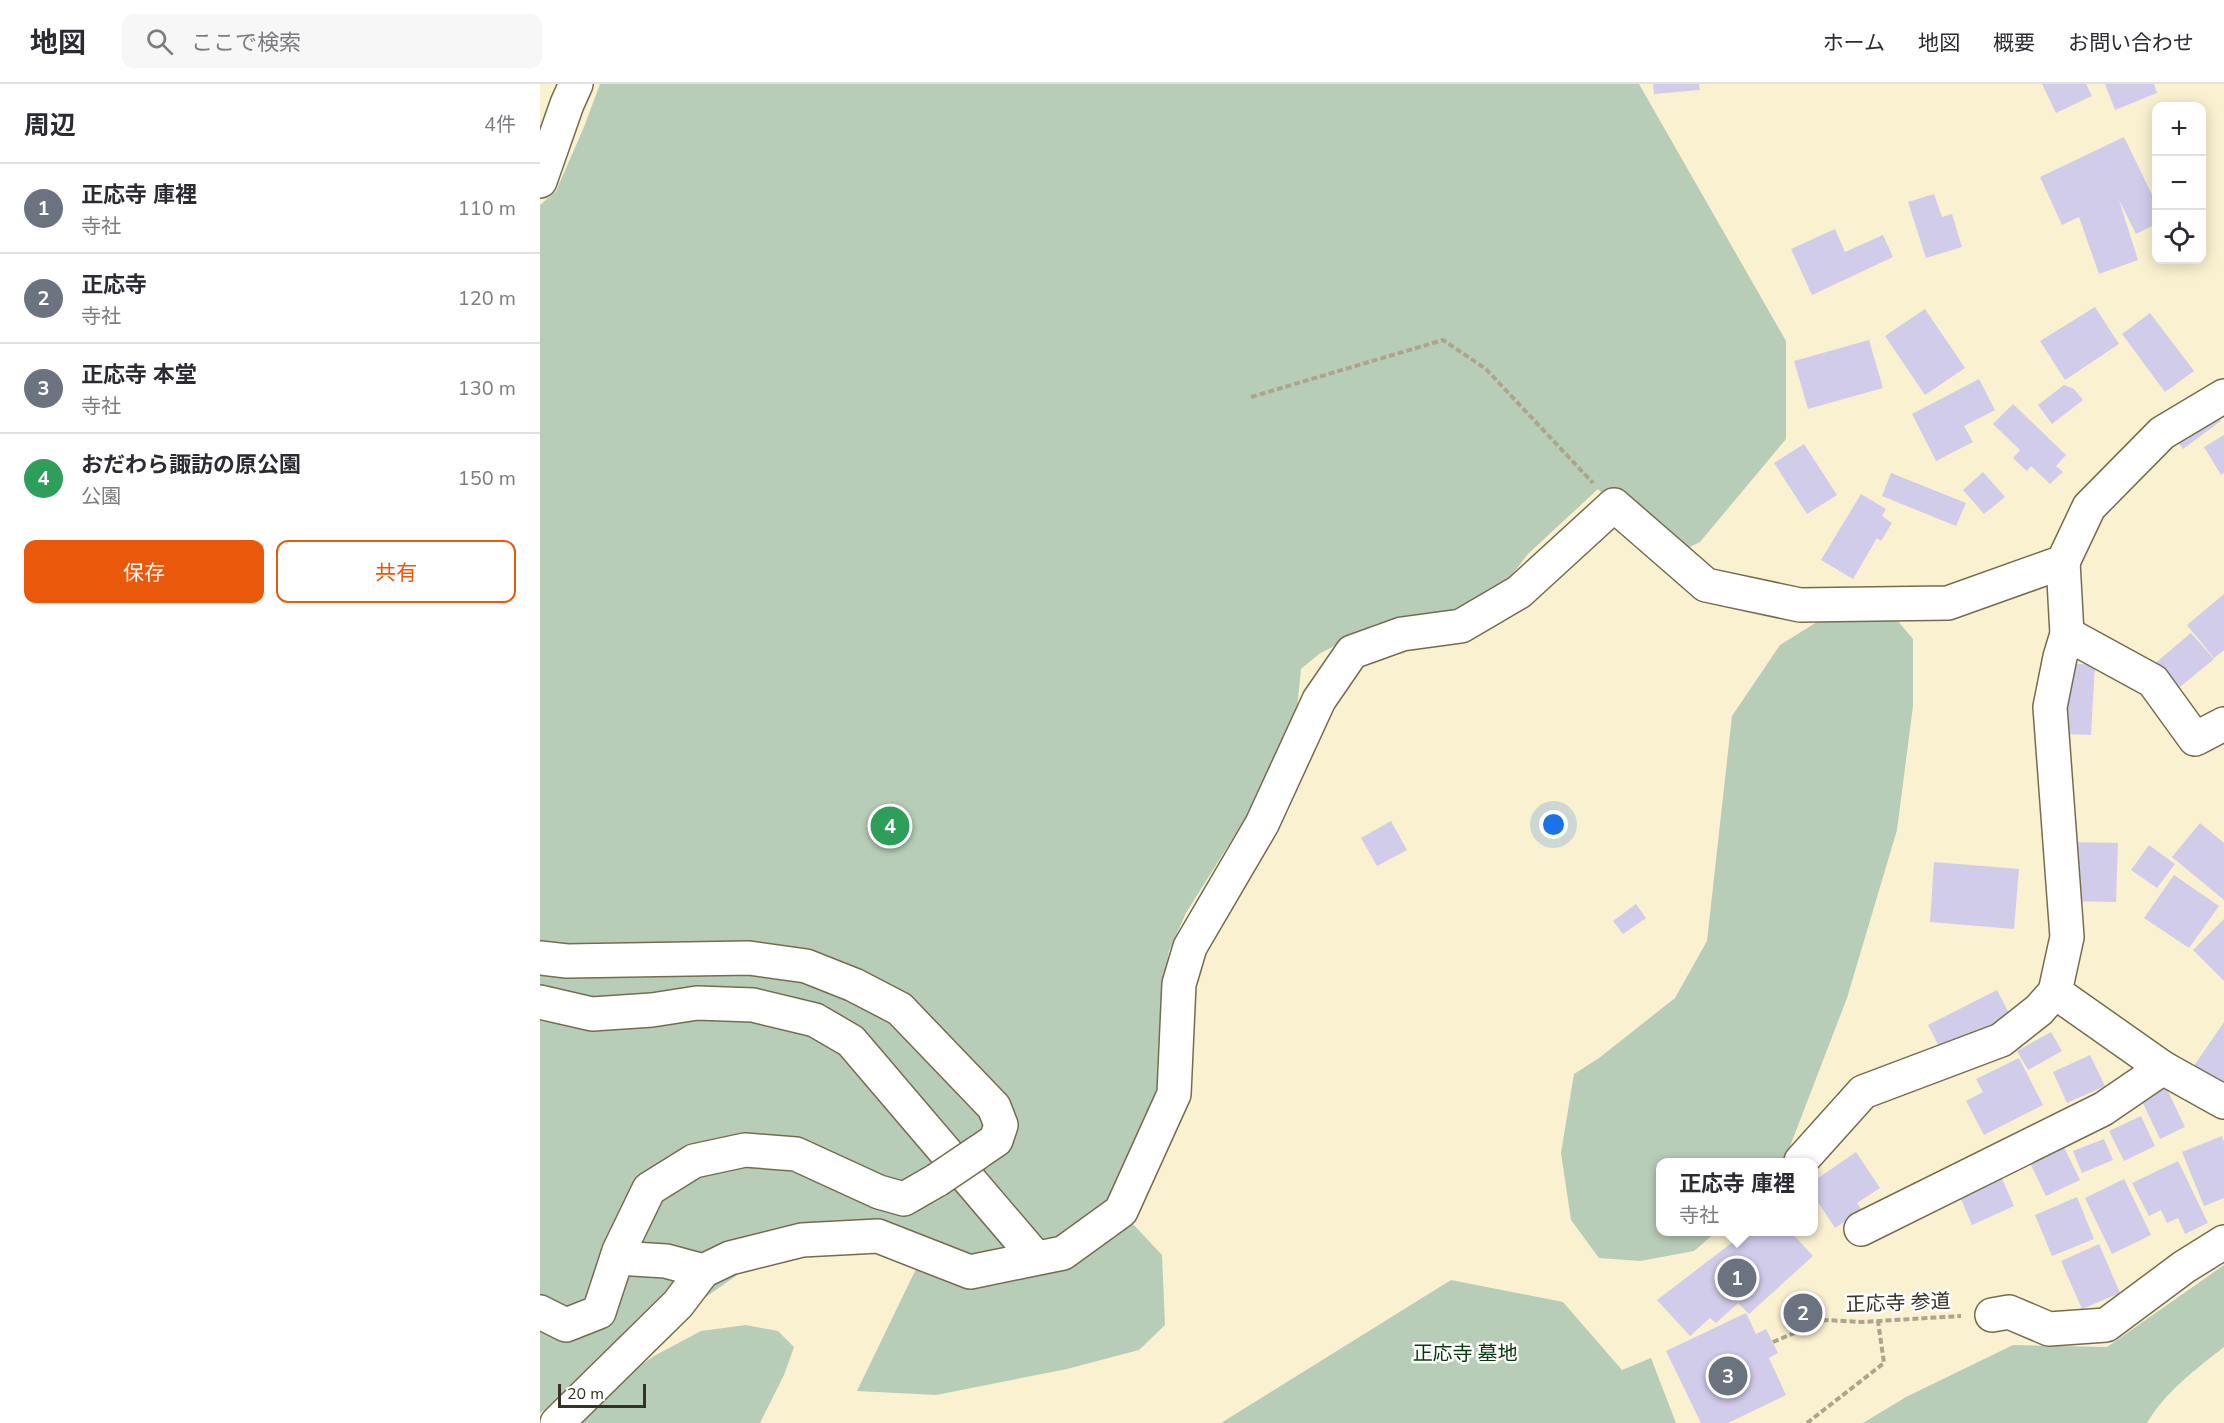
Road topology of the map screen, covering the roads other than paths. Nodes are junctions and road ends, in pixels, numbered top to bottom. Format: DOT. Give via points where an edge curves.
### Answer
graph roads {
  1 [pos="576,84"];
  2 [pos="540,181"];
  3 [pos="2224,396"];
  4 [pos="2064,562"];
  5 [pos="2067,634"];
  6 [pos="2224,724"];
  7 [pos="540,958"];
  8 [pos="2047,1001"];
  9 [pos="540,1002"];
  10 [pos="2163,1068"];
  11 [pos="2224,1102"];
  12 [pos="1804,1158"];
  13 [pos="1861,1229"];
  14 [pos="2224,1242"];
  15 [pos="617,1258"];
  16 [pos="1036,1258"];
  17 [pos="703,1271"];
  18 [pos="540,1312"];
  19 [pos="1992,1315"];
  20 [pos="557,1423"];
  1 -- 2 [label="street"];
  3 -- 4 [label="street" via="2162,433 2089,507"];
  4 -- 5 [label="street"];
  4 -- 16 [label="street" via="1948,603 1800,606 1706,585 1614,505 1519,592 1461,626 1402,634 1352,652 1319,700 1262,824 1190,947 1179,984 1174,1094 1121,1212 1062,1253"];
  5 -- 6 [label="street" via="2152,681 2195,740"];
  5 -- 8 [label="street" via="2050,707 2067,937"];
  7 -- 15 [label="street, bridge" via="748,958 806,966 900,1009 994,1107 1001,1125 996,1140 904,1199 879,1192 796,1154 745,1150 694,1161 649,1189"];
  8 -- 10 [label="street"];
  8 -- 12 [label="street" via="2001,1040 1863,1092"];
  9 -- 16 [label="street" via="592,1014 697,1004 753,1005 815,1020 851,1041"];
  10 -- 11 [label="street"];
  10 -- 13 [label="street" via="2103,1109"];
  14 -- 19 [label="street" via="2106,1325 2049,1329 2009,1312"];
  15 -- 17 [label="street" via="666,1261"];
  15 -- 18 [label="street" via="599,1312 566,1326"];
  16 -- 17 [label="street" via="970,1272 878,1236 802,1240 730,1258"];
  17 -- 20 [label="street" via="678,1304"];
}
